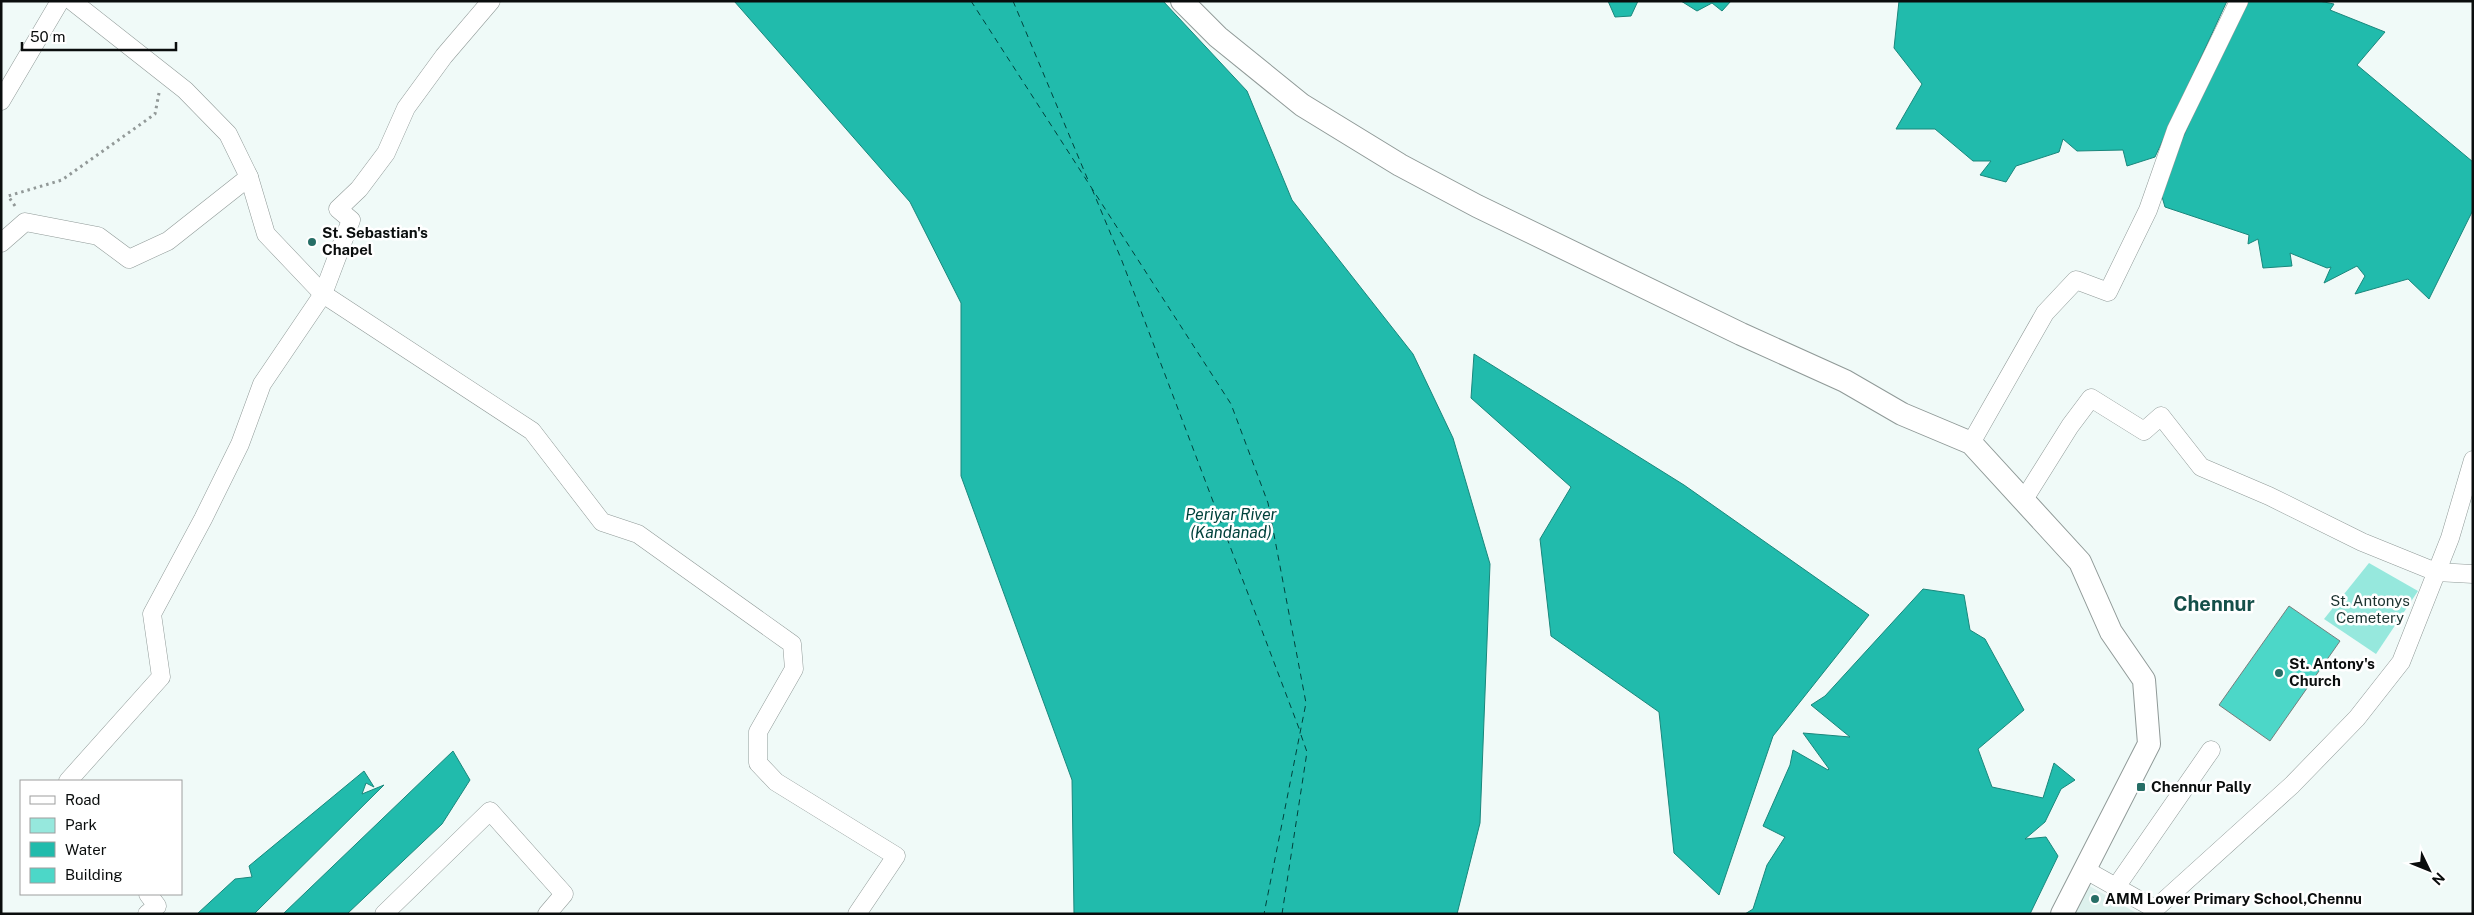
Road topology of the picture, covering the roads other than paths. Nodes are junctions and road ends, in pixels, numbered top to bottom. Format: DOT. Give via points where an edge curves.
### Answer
graph roads {
  1 [pos="60,1"];
  2 [pos="72,1"];
  3 [pos="491,1"];
  4 [pos="1182,1"];
  5 [pos="2239,1"];
  6 [pos="1,101"];
  7 [pos="249,177"];
  8 [pos="1,243"];
  9 [pos="323,294"];
  10 [pos="1971,443"];
  11 [pos="2473,460"];
  12 [pos="2024,501"];
  13 [pos="2436,572"];
  14 [pos="2473,574"];
  15 [pos="2211,750"];
  16 [pos="69,780"];
  17 [pos="2084,868"];
  18 [pos="2116,887"];
  19 [pos="149,895"];
  20 [pos="2156,912"];
  21 [pos="147,914"];
  22 [pos="384,914"];
  23 [pos="546,914"];
  24 [pos="857,914"];
  25 [pos="2062,914"];
  1 -- 6 [label="street"];
  2 -- 7 [label="street" via="185,90 228,134"];
  3 -- 9 [label="street" via="444,56 406,108 386,152 359,189 338,209 351,220"];
  4 -- 10 [label="street" via="1218,37 1302,105 1400,166 1740,334 1845,381 1902,414"];
  5 -- 10 [label="street" via="2176,130 2148,210 2108,292 2076,280 2045,313"];
  7 -- 8 [label="street" via="168,241 129,259 98,236 25,222"];
  7 -- 9 [label="street" via="266,234"];
  9 -- 16 [label="street" via="262,384 240,444 152,614 162,677"];
  9 -- 24 [label="street" via="532,431 602,522 638,534 792,644 794,669 758,732 758,763 776,782 896,856"];
  10 -- 12 [label="street"];
  11 -- 13 [label="street" via="2450,538"];
  12 -- 13 [label="street" via="2091,398 2144,431 2161,416 2201,467 2362,542"];
  12 -- 17 [label="street" via="2080,562 2111,632 2144,680 2149,744"];
  13 -- 14 [label="street"];
  13 -- 20 [label="street" via="2401,662 2357,718 2292,785"];
  15 -- 18 [label="street"];
  17 -- 18 [label="street"];
  17 -- 25 [label="street"];
  18 -- 20 [label="street"];
  19 -- 21 [label="street" via="157,906"];
  22 -- 23 [label="street" via="490,811 564,894"];
}
